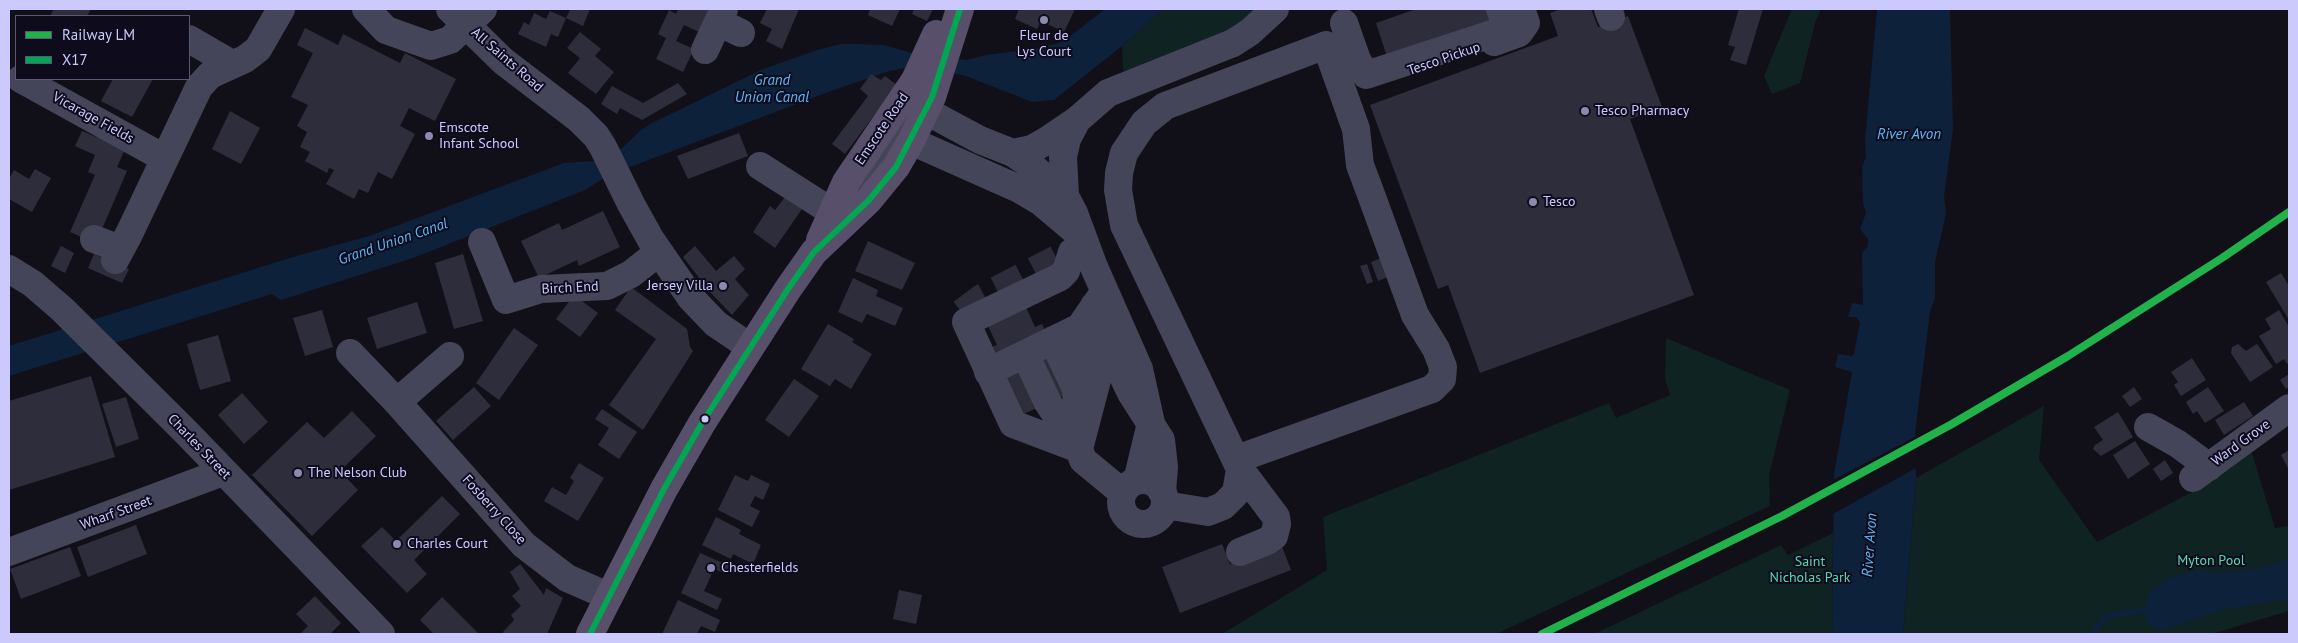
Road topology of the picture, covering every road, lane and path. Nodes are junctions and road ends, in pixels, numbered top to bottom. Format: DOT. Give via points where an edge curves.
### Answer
graph roads {
  1 [pos="281,9"];
  2 [pos="366,9"];
  3 [pos="954,9"];
  4 [pos="960,9"];
  5 [pos="1275,9"];
  6 [pos="467,14"];
  7 [pos="1510,14"];
  8 [pos="728,21"];
  9 [pos="1344,23"];
  10 [pos="942,38"];
  11 [pos="190,40"];
  12 [pos="706,50"];
  13 [pos="232,64"];
  14 [pos="925,75"];
  15 [pos="23,80"];
  16 [pos="1343,92"];
  17 [pos="915,125"];
  18 [pos="1072,130"];
  19 [pos="1013,153"];
  20 [pos="164,158"];
  21 [pos="760,166"];
  22 [pos="1065,196"];
  23 [pos="832,212"];
  24 [pos="94,239"];
  25 [pos="482,242"];
  26 [pos="1074,248"];
  27 [pos="660,252"];
  28 [pos="814,252"];
  29 [pos="9,269"];
  30 [pos="1100,298"];
  31 [pos="1064,335"];
  32 [pos="750,347"];
  33 [pos="350,353"];
  34 [pos="450,356"];
  35 [pos="1006,364"];
  36 [pos="397,402"];
  37 [pos="2289,408"];
  38 [pos="1151,423"];
  39 [pos="2148,427"];
  40 [pos="1078,449"];
  41 [pos="1238,464"];
  42 [pos="223,472"];
  43 [pos="1130,487"];
  44 [pos="1164,498"];
  45 [pos="9,552"];
  46 [pos="1240,552"];
  47 [pos="608,596"];
  48 [pos="380,634"];
  49 [pos="590,634"];
  1 -- 13 [label="street" via="258,49"];
  2 -- 6 [label="street, All Saints Road" via="386,30 425,45 444,43"];
  3 -- 10 [label="main road, Emscote Road"];
  4 -- 10 [label="main road, Emscote Road"];
  5 -- 18 [label="street" via="1233,43 1108,93"];
  6 -- 27 [label="street, All Saints Road" via="503,61 579,119 596,136"];
  7 -- 9 [label="street" via="1366,75"];
  7 -- 16 [label="street, Tesco Pickup" via="1526,23 1518,33"];
  8 -- 12 [label="street"];
  10 -- 14 [label="main road, Emscote Road"];
  11 -- 13 [label="street"];
  13 -- 20 [label="street" via="210,75 199,88"];
  14 -- 17 [label="main road, Emscote Road"];
  14 -- 23 [label="main road, Emscote Road" via="846,182"];
  15 -- 20 [label="street, Vicarage Fields"];
  16 -- 41 [label="street" via="1356,129 1360,164 1415,315 1444,367 1442,379 1432,389"];
  16 -- 41 [label="street" via="1326,45 1165,106 1144,122 1128,143 1121,162 1118,190 1124,224"];
  17 -- 19 [label="street" via="980,140"];
  17 -- 23 [label="street"];
  17 -- 26 [label="street" via="1041,202"];
  17 -- 28 [label="main road, Emscote Road" via="896,167 869,200"];
  18 -- 19 [label="street" via="1036,147"];
  18 -- 22 [label="street" via="1063,167"];
  19 -- 22 [label="street"];
  20 -- 24 [label="street" via="117,254"];
  21 -- 23 [label="street"];
  22 -- 26 [label="street" via="1074,213"];
  23 -- 28 [label="main road, Emscote Road"];
  25 -- 27 [label="street, Birch End" via="506,300 541,289 607,286 631,274"];
  26 -- 30 [label="street"];
  26 -- 35 [label="street" via="1066,271 1060,277 964,318"];
  27 -- 32 [label="street, All Saints Road" via="704,314"];
  28 -- 32 [label="main road, Emscote Road"];
  29 -- 42 [label="street, Charles Street" via="62,309"];
  30 -- 31 [label="street" via="1080,327"];
  30 -- 38 [label="street" via="1140,369"];
  31 -- 35 [label="street"];
  31 -- 40 [label="street" via="1076,389"];
  32 -- 47 [label="main road, Emscote Road" via="702,423"];
  33 -- 36 [label="street, Fosberry Close"];
  34 -- 36 [label="street"];
  35 -- 40 [label="street" via="1027,413"];
  36 -- 47 [label="street, Fosberry Close" via="524,545 567,578"];
  37 -- 39 [label="street, Ward Grove" via="2201,473 2178,444"];
  38 -- 43 [label="street"];
  38 -- 44 [label="street" via="1160,440"];
  40 -- 43 [label="street" via="1084,460"];
  41 -- 44 [label="street" via="1236,493 1224,506 1208,512"];
  41 -- 46 [label="street" via="1276,517 1277,524 1274,536"];
  42 -- 45 [label="street, Wharf Street"];
  42 -- 48 [label="street, Charles Street"];
  43 -- 44 [label="street" via="1152,482"];
  43 -- 44 [label="street" via="1121,506 1128,518 1140,524 1159,517"];
  47 -- 49 [label="main road, Emscote Road"];
}
